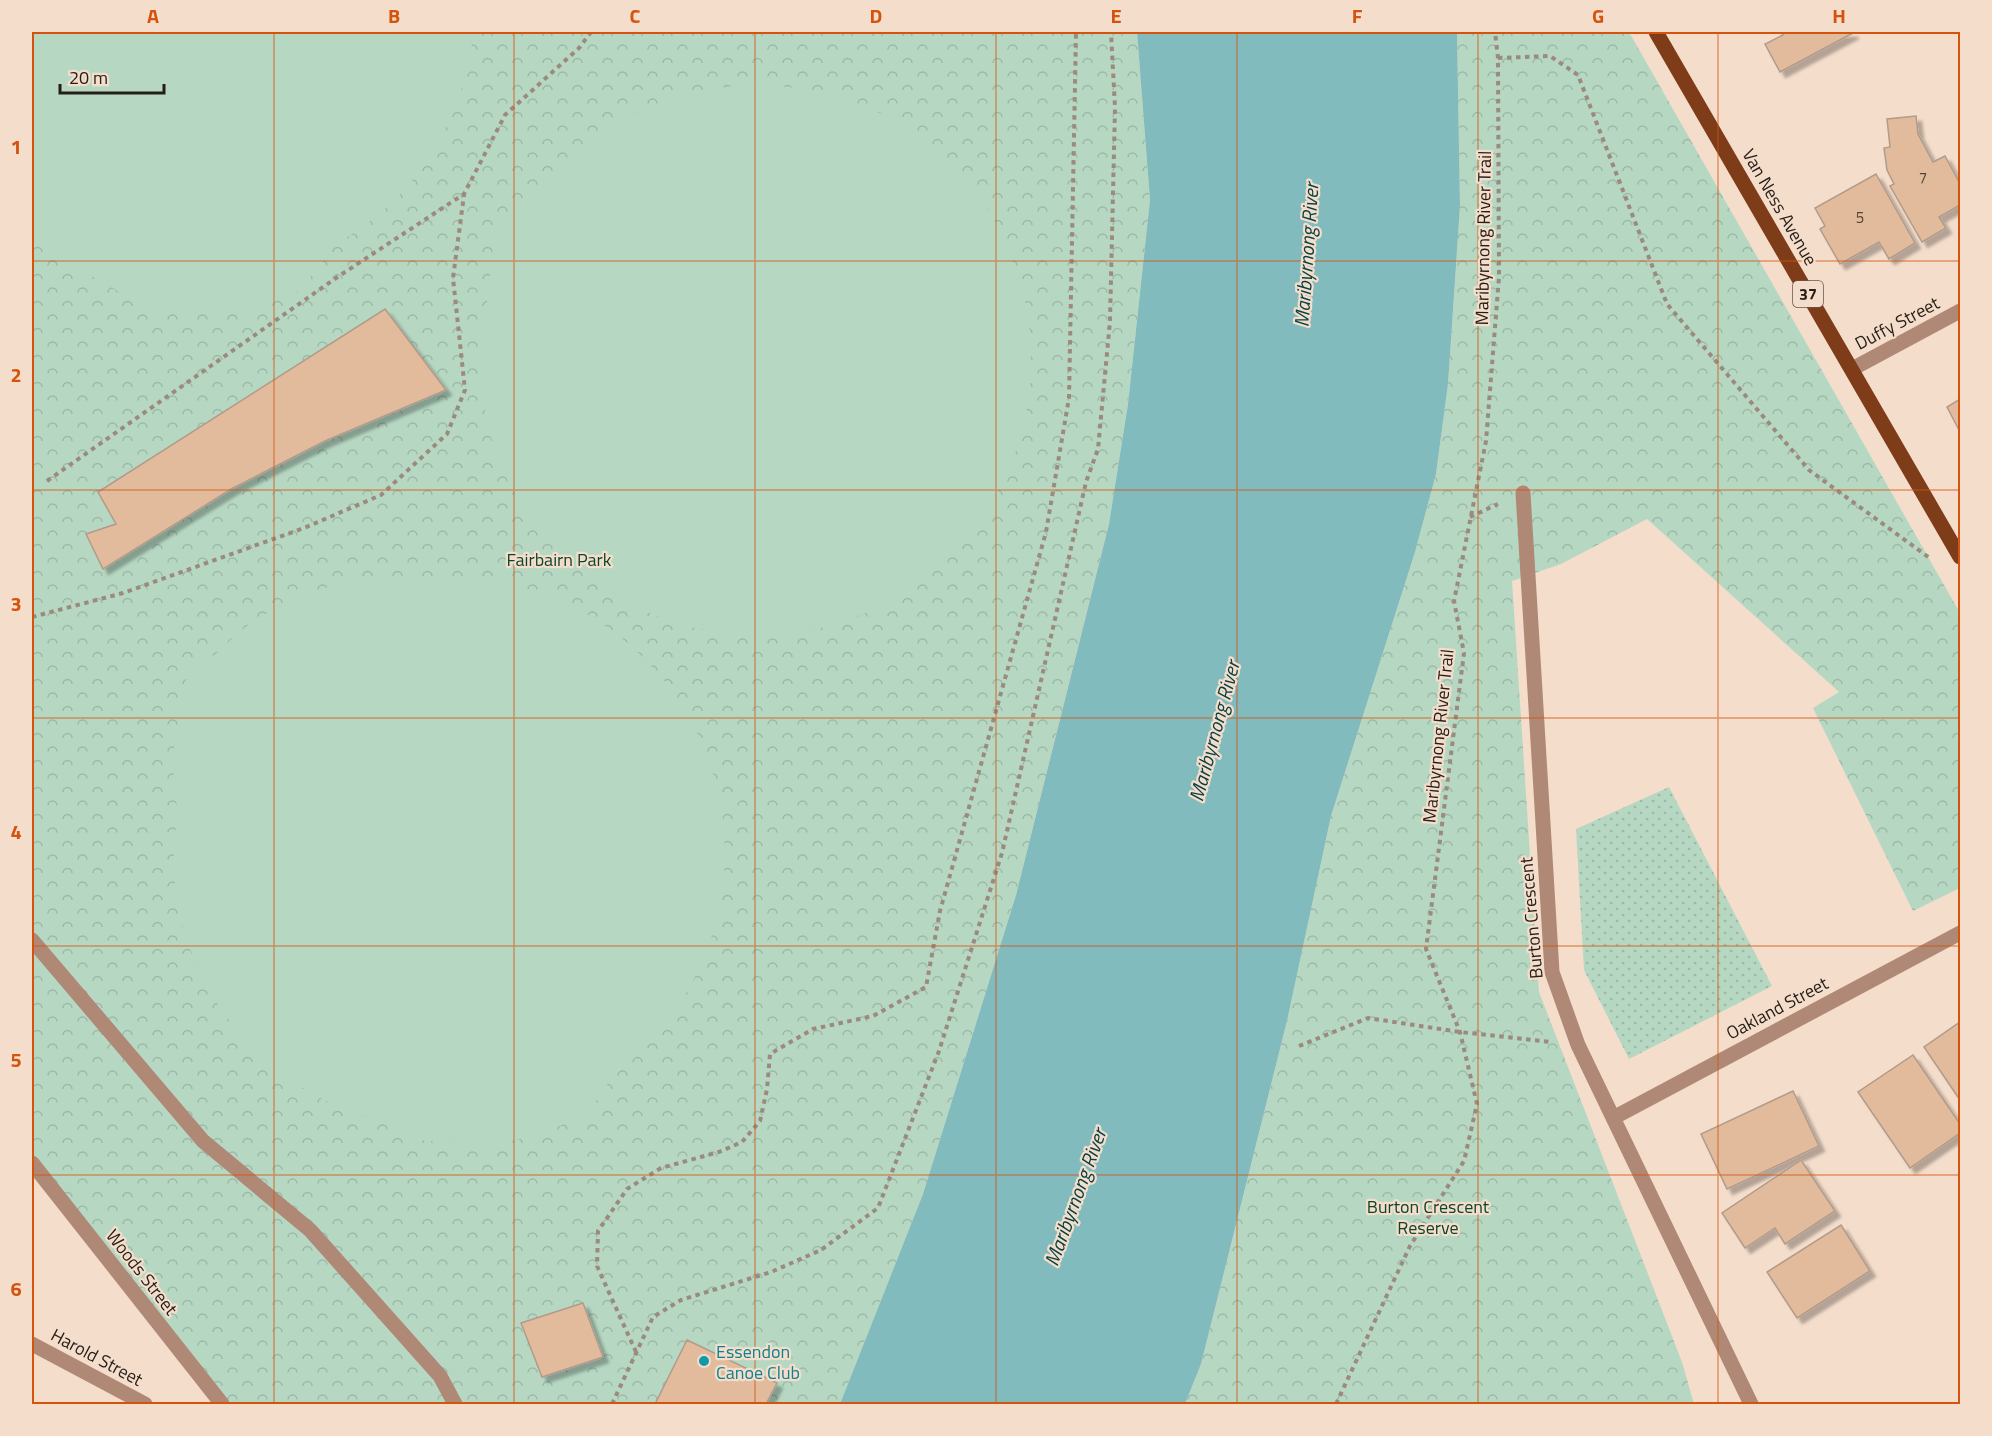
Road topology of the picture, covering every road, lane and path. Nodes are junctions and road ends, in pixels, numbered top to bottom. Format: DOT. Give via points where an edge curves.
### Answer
graph roads {
  1 [pos="591,32"];
  2 [pos="1076,32"];
  3 [pos="1111,32"];
  4 [pos="1495,32"];
  5 [pos="1656,32"];
  6 [pos="1498,58"];
  7 [pos="464,194"];
  8 [pos="1960,311"];
  9 [pos="1852,369"];
  10 [pos="47,481"];
  11 [pos="1523,493"];
  12 [pos="1960,557"];
  13 [pos="1932,560"];
  14 [pos="32,617"];
  15 [pos="1960,933"];
  16 [pos="32,940"];
  17 [pos="1460,1032"];
  18 [pos="1578,1045"];
  19 [pos="1299,1046"];
  20 [pos="1613,1118"];
  21 [pos="32,1163"];
  22 [pos="32,1344"];
  23 [pos="636,1353"];
  24 [pos="145,1404"];
  25 [pos="222,1404"];
  26 [pos="455,1404"];
  27 [pos="612,1404"];
  28 [pos="1336,1404"];
  29 [pos="1751,1404"];
  1 -- 7 [label="path" via="579,48 505,115"];
  2 -- 23 [label="path" via="1069,398 1046,532 940,911 926,987 873,1016 813,1029 770,1054 760,1120 742,1142 661,1168 627,1189 598,1231 597,1266"];
  3 -- 23 [label="path" via="1116,108 1110,309 1098,449 1086,482 1002,853 939,1051 878,1208 821,1250 771,1272 681,1300 653,1317"];
  4 -- 6 [label="path, Maribyrnong River Trail"];
  5 -- 9 [label="main road, Van Ness Avenue / 37"];
  6 -- 13 [label="path" via="1550,56 1578,75 1667,303 1809,470"];
  6 -- 17 [label="path, Maribyrnong River Trail" via="1499,277 1485,441 1454,601 1464,653 1426,949"];
  7 -- 10 [label="path" via="336,278"];
  7 -- 14 [label="path" via="453,278 465,390 447,434 381,495 304,528 123,593"];
  8 -- 9 [label="street, Duffy Street"];
  9 -- 12 [label="main road, Van Ness Avenue / 37"];
  11 -- 18 [label="street, Burton Crescent" via="1552,972"];
  15 -- 20 [label="street, Oakland Street"];
  16 -- 26 [label="street" via="203,1141 310,1230 440,1376"];
  17 -- 18 [label="path"];
  17 -- 19 [label="path" via="1368,1018"];
  17 -- 28 [label="path, Maribyrnong River Trail" via="1477,1104 1464,1161 1410,1246"];
  18 -- 20 [label="street, Burton Crescent"];
  20 -- 29 [label="street, Burton Crescent"];
  21 -- 25 [label="street, Woods Street"];
  22 -- 24 [label="street, Harold Street"];
  23 -- 27 [label="path"];
}
